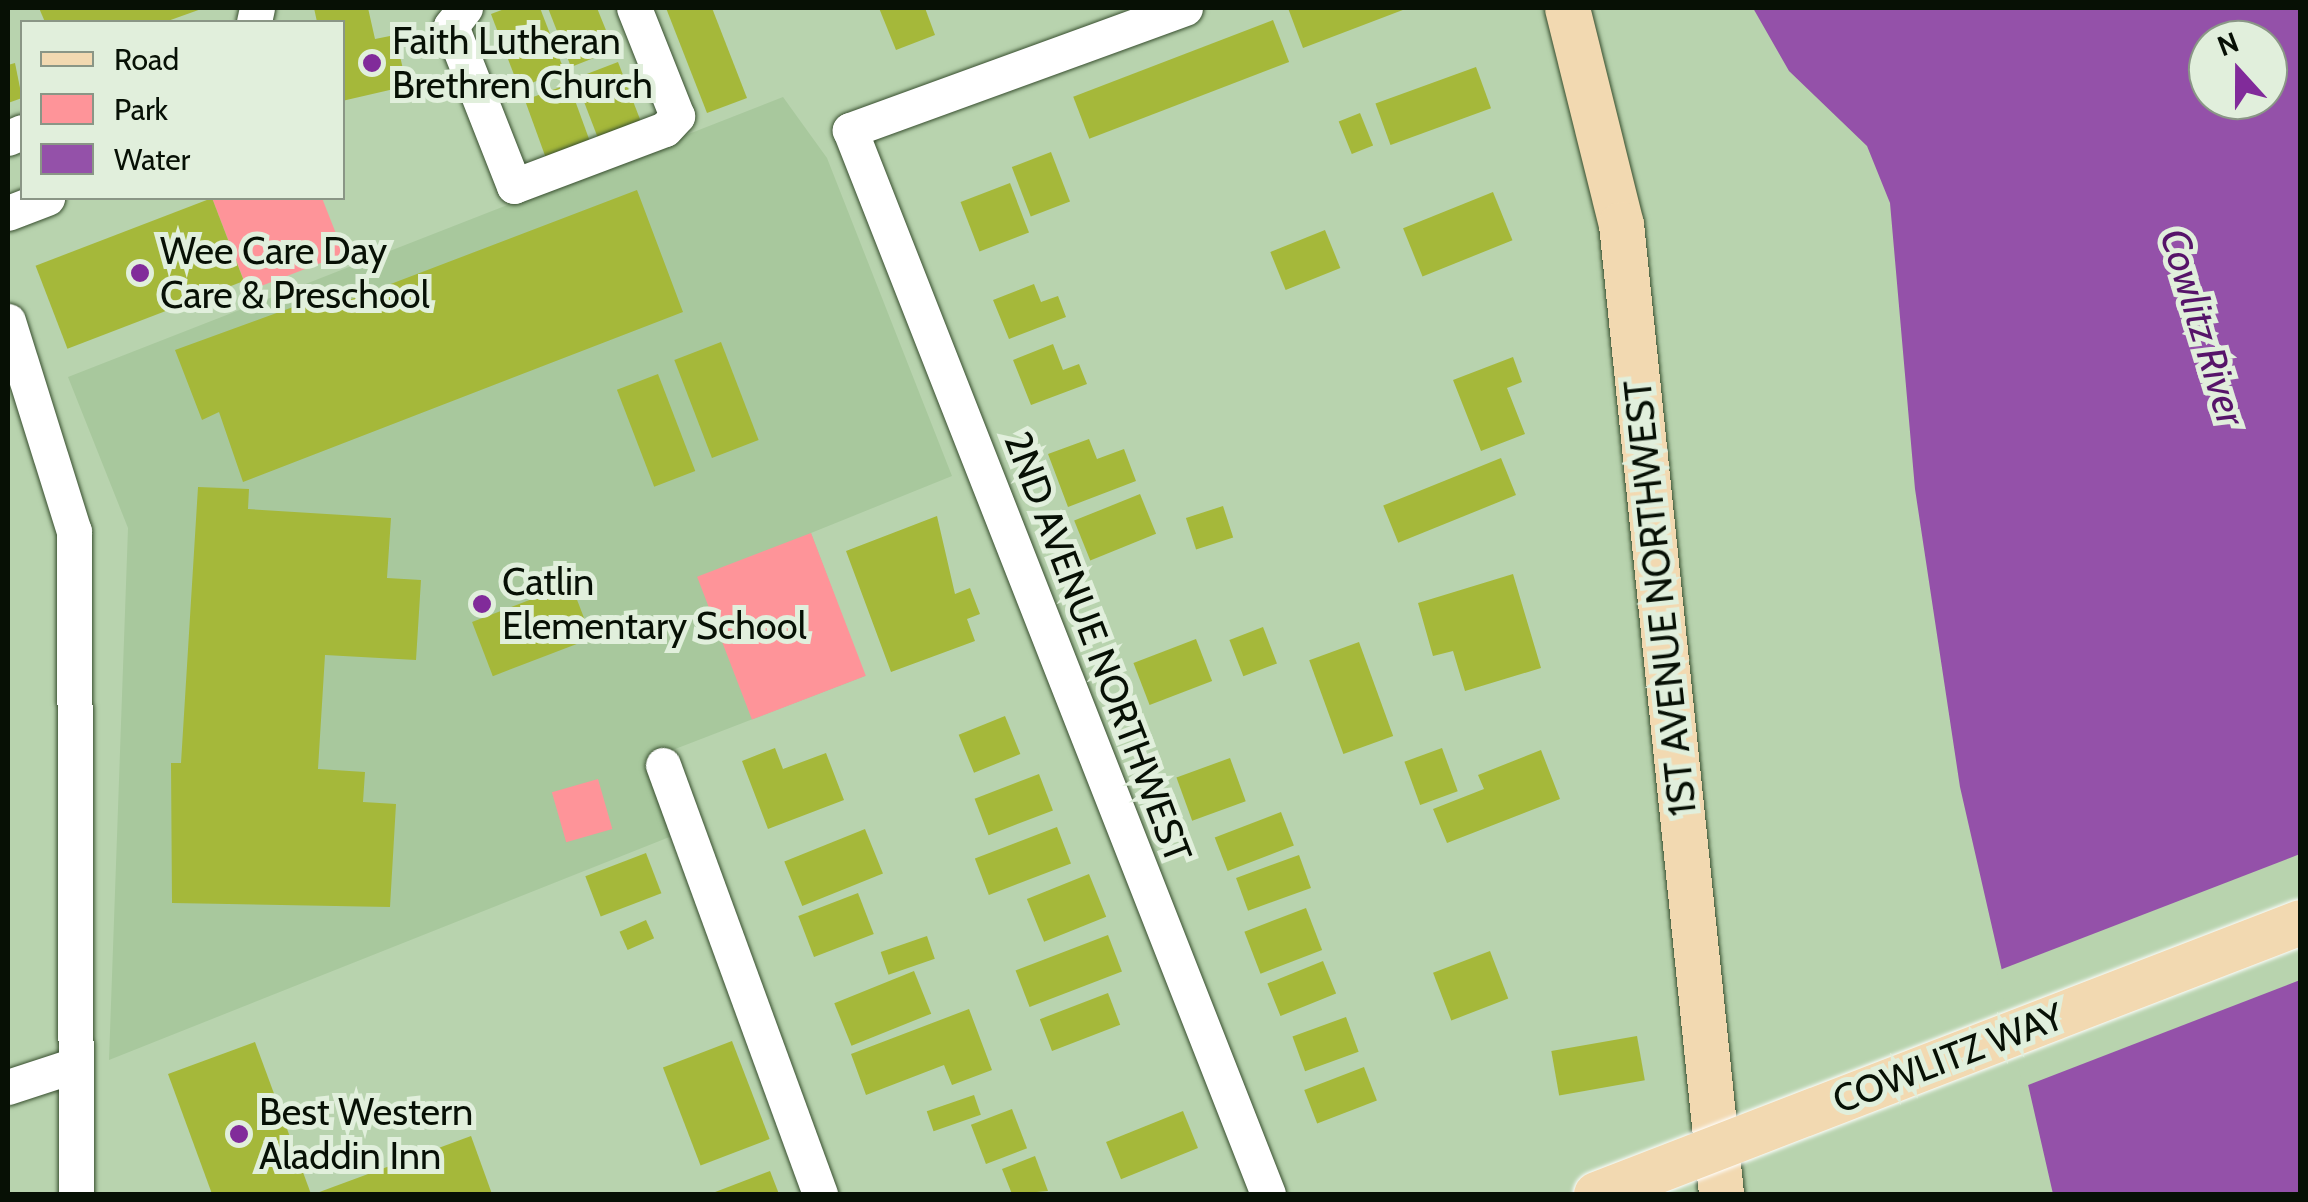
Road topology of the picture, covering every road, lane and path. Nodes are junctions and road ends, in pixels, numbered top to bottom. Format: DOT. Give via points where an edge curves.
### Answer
graph roads {
  1 [pos="465,8"];
  2 [pos="634,8"];
  3 [pos="1185,8"];
  4 [pos="1567,8"];
  5 [pos="1123,18"];
  6 [pos="42,200"];
  7 [pos="8,213"];
  8 [pos="8,321"];
  9 [pos="663,765"];
  10 [pos="2300,922"];
  11 [pos="70,1067"];
  12 [pos="8,1087"];
  13 [pos="76,1194"];
  14 [pos="820,1194"];
  15 [pos="1268,1194"];
  16 [pos="1596,1194"];
  17 [pos="1721,1194"];
  1 -- 2 [label="street" via="451,26 514,186 677,116"];
  3 -- 5 [label="street"];
  4 -- 17 [label="main road, 1ST AVENUE NORTHWEST" via="1621,224"];
  5 -- 15 [label="street, 2ND AVENUE NORTHWEST" via="850,130"];
  6 -- 7 [label="street"];
  8 -- 11 [label="street" via="74,531"];
  9 -- 14 [label="street"];
  10 -- 16 [label="main road, COWLITZ WAY, bridge"];
  11 -- 12 [label="street"];
  11 -- 13 [label="street"];
}
